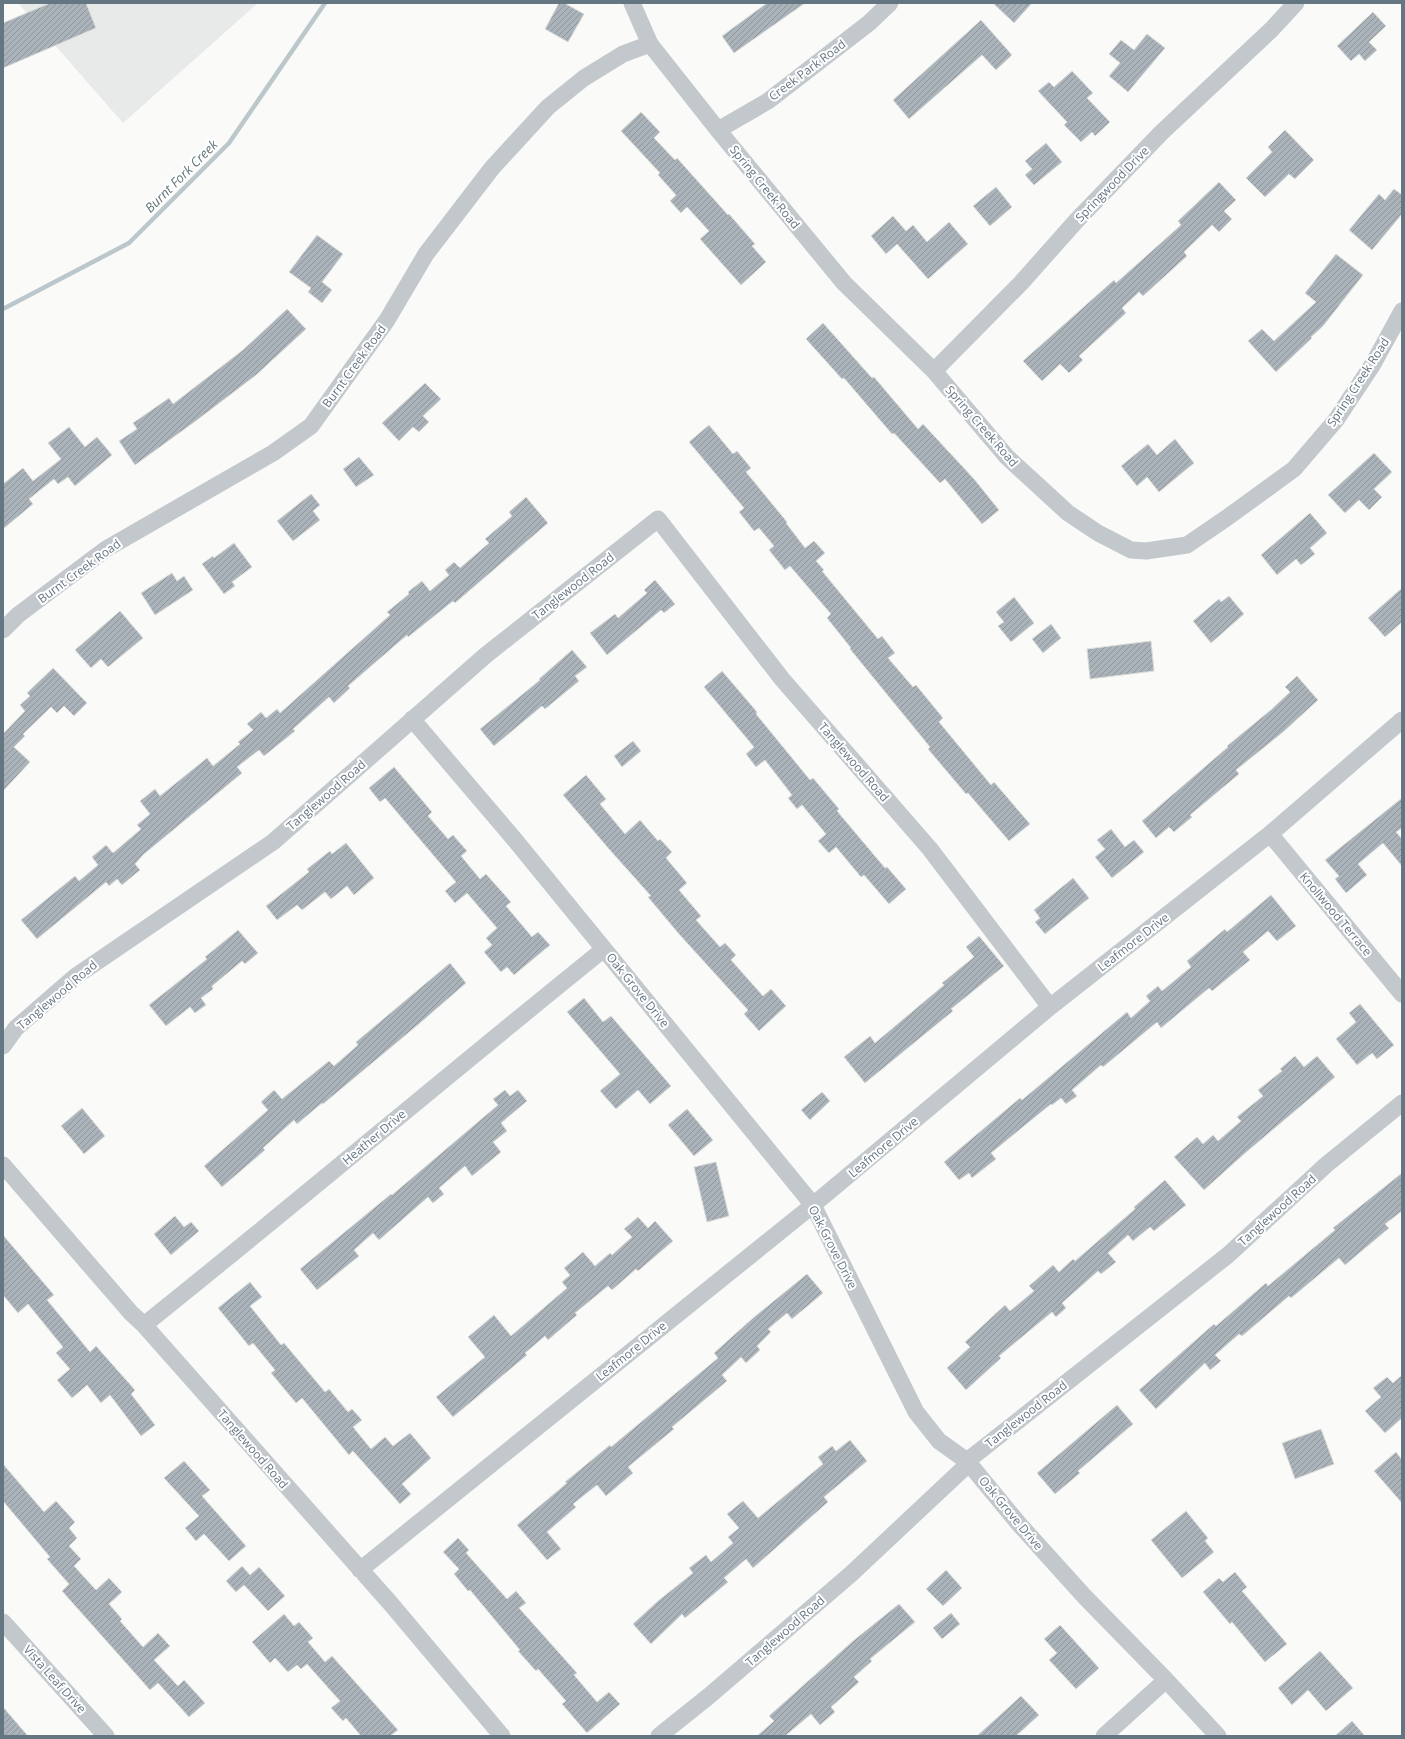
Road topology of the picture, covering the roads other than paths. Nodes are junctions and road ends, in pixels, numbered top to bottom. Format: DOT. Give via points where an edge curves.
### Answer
graph roads {
  1 [pos="632,3"];
  2 [pos="890,3"];
  3 [pos="1296,3"];
  4 [pos="650,44"];
  5 [pos="718,130"];
  6 [pos="1402,311"];
  7 [pos="934,371"];
  8 [pos="3,630"];
  9 [pos="412,719"];
  10 [pos="1402,720"];
  11 [pos="1270,834"];
  12 [pos="604,949"];
  13 [pos="1402,994"];
  14 [pos="1050,1007"];
  15 [pos="3,1046"];
  16 [pos="1402,1103"];
  17 [pos="3,1164"];
  18 [pos="813,1205"];
  19 [pos="144,1325"];
  20 [pos="967,1461"];
  21 [pos="360,1570"];
  22 [pos="3,1622"];
  23 [pos="1166,1680"];
  24 [pos="106,1736"];
  25 [pos="502,1736"];
  26 [pos="659,1736"];
  27 [pos="1104,1736"];
  28 [pos="1218,1736"];
  1 -- 4 [label="street, Spring Creek Road"];
  2 -- 5 [label="street, Creek Park Road" via="869,23 768,100"];
  3 -- 7 [label="street, Springwood Drive" via="1271,30 1162,132 1077,220 1021,283"];
  4 -- 5 [label="street, Spring Creek Road"];
  4 -- 8 [label="street, Burnt Creek Road" via="624,54 584,78 548,107 492,168 426,254 387,320 311,426 274,453 106,549 18,615"];
  5 -- 7 [label="street, Spring Creek Road" via="844,283"];
  6 -- 7 [label="street, Spring Creek Road" via="1373,364 1336,420 1294,469 1187,545 1146,551 1131,550 1098,533 1068,513 1007,457"];
  9 -- 12 [label="street, Oak Grove Drive"];
  9 -- 14 [label="street, Tanglewood Road" via="486,655 658,519 782,679 930,849"];
  9 -- 15 [label="street, Tanglewood Road" via="273,842 76,976 16,1028"];
  10 -- 11 [label="street, Leafmore Drive"];
  11 -- 13 [label="street, Knollwood Terrace"];
  11 -- 14 [label="street, Leafmore Drive"];
  12 -- 18 [label="street, Oak Grove Drive"];
  12 -- 19 [label="street, Heather Drive" via="287,1211"];
  14 -- 18 [label="street, Leafmore Drive"];
  16 -- 20 [label="street, Tanglewood Road" via="1326,1165 1228,1254"];
  17 -- 19 [label="street, Tanglewood Road"];
  18 -- 20 [label="street, Oak Grove Drive" via="916,1412 939,1441"];
  18 -- 21 [label="street, Leafmore Drive"];
  19 -- 21 [label="street, Tanglewood Road"];
  20 -- 23 [label="street, Oak Grove Drive" via="1084,1596"];
  20 -- 26 [label="street, Tanglewood Road" via="964,1468 851,1574"];
  21 -- 25 [label="street, Tanglewood Road"];
  22 -- 24 [label="street, Vista Leaf Drive"];
  23 -- 27 [label="street"];
  23 -- 28 [label="street, Oak Grove Drive"];
}
